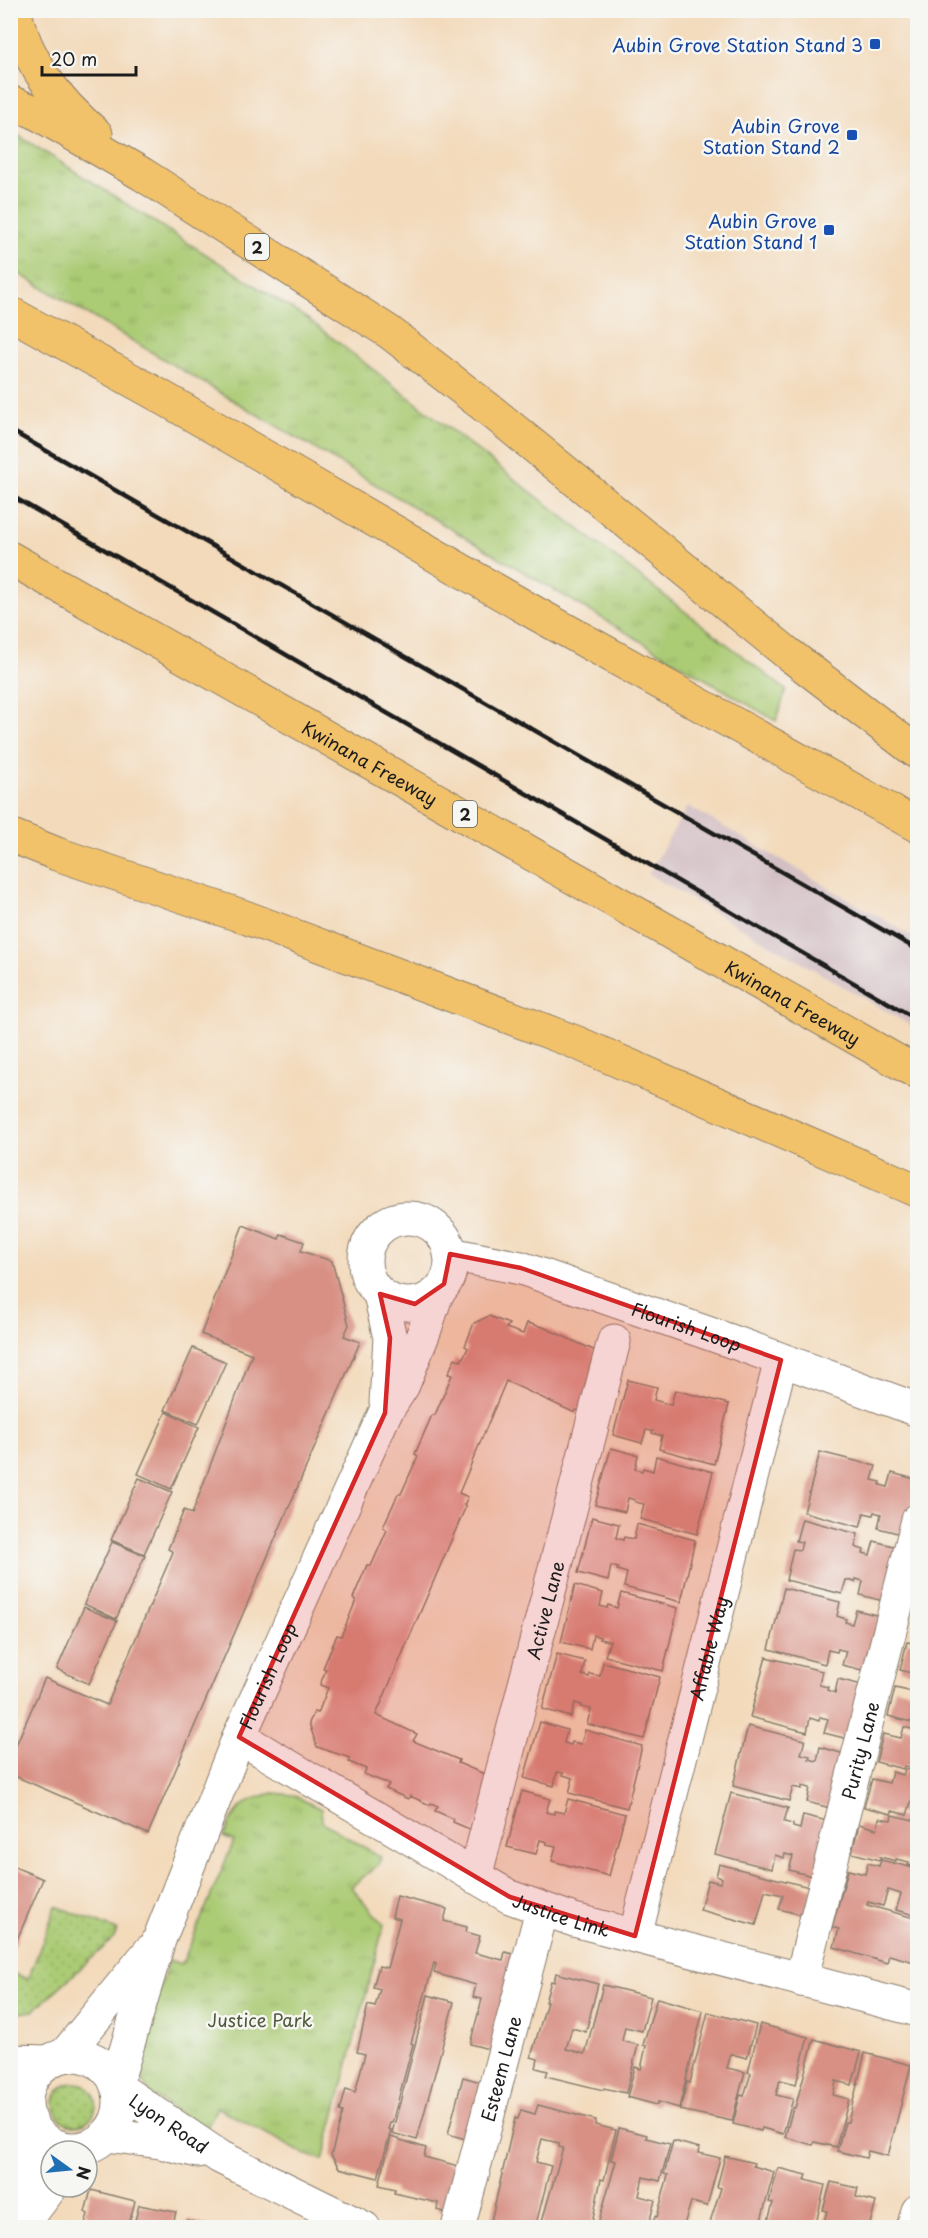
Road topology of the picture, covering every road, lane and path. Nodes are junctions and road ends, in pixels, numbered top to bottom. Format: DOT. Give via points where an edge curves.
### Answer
graph roads {
  1 [pos="14,10"];
  2 [pos="10,102"];
  3 [pos="142,174"];
  4 [pos="10,313"];
  5 [pos="10,558"];
  6 [pos="918,753"];
  7 [pos="918,826"];
  8 [pos="10,835"];
  9 [pos="10,845"];
  10 [pos="57,854"];
  11 [pos="918,1073"];
  12 [pos="918,1191"];
  13 [pos="450,1254"];
  14 [pos="437,1293"];
  15 [pos="380,1294"];
  16 [pos="614,1341"];
  17 [pos="781,1360"];
  18 [pos="918,1410"];
  19 [pos="385,1413"];
  20 [pos="918,1520"];
  21 [pos="239,1737"];
  22 [pos="475,1877"];
  23 [pos="542,1910"];
  24 [pos="635,1936"];
  25 [pos="159,1940"];
  26 [pos="801,1980"];
  27 [pos="918,2010"];
  28 [pos="56,2059"];
  29 [pos="10,2061"];
  30 [pos="117,2086"];
  31 [pos="22,2110"];
  32 [pos="107,2135"];
  33 [pos="45,2139"];
  34 [pos="99,2140"];
  35 [pos="220,2157"];
  36 [pos="42,2199"];
  37 [pos="918,2211"];
  38 [pos="11,2228"];
  39 [pos="20,2228"];
  40 [pos="364,2228"];
  41 [pos="458,2228"];
  42 [pos="914,2228"];
  1 -- 3 [label="highway" via="39,73 77,118"];
  2 -- 3 [label="highway, 2"];
  3 -- 6 [label="highway, 2" via="389,332 787,653"];
  4 -- 7 [label="highway"];
  5 -- 11 [label="highway, Kwinana Freeway / 2"];
  8 -- 10 [label="highway"];
  9 -- 10 [label="highway"];
  10 -- 12 [label="highway" via="242,916 575,1042"];
  13 -- 14 [label="street" via="449,1275"];
  13 -- 15 [label="street" via="442,1235 426,1222 403,1218 391,1221 372,1236 366,1247 366,1273"];
  13 -- 17 [label="street, Flourish Loop" via="521,1268"];
  14 -- 15 [label="street" via="415,1304 391,1301"];
  14 -- 19 [label="street, Flourish Loop" via="403,1385"];
  15 -- 19 [label="street, Flourish Loop" via="390,1338"];
  16 -- 22 [label="street, Active Lane"];
  17 -- 18 [label="street, Flourish Loop"];
  17 -- 24 [label="street, Affable Way"];
  19 -- 21 [label="street, Flourish Loop"];
  20 -- 26 [label="street, Purity Lane"];
  21 -- 22 [label="street, Justice Link"];
  21 -- 25 [label="street, Flourish Loop"];
  22 -- 23 [label="street, Justice Link"];
  23 -- 24 [label="street, Justice Link"];
  23 -- 41 [label="street, Esteem Lane"];
  24 -- 26 [label="street, Justice Link"];
  25 -- 28 [label="street, Flourish Loop"];
  25 -- 30 [label="street, Flourish Loop"];
  26 -- 27 [label="street, Justice Link"];
  28 -- 29 [label="street"];
  28 -- 30 [label="street" via="80,2055 95,2060 108,2070"];
  28 -- 31 [label="street" via="38,2071"];
  30 -- 32 [label="street" via="119,2113"];
  30 -- 35 [label="street, Lyon Road"];
  31 -- 33 [label="street"];
  31 -- 38 [label="street" via="22,2190"];
  32 -- 34 [label="street"];
  32 -- 35 [label="street, Lyon Road" via="160,2142"];
  35 -- 40 [label="street, Lyon Road"];
  36 -- 39 [label="street"];
  37 -- 42 [label="street"];
}
